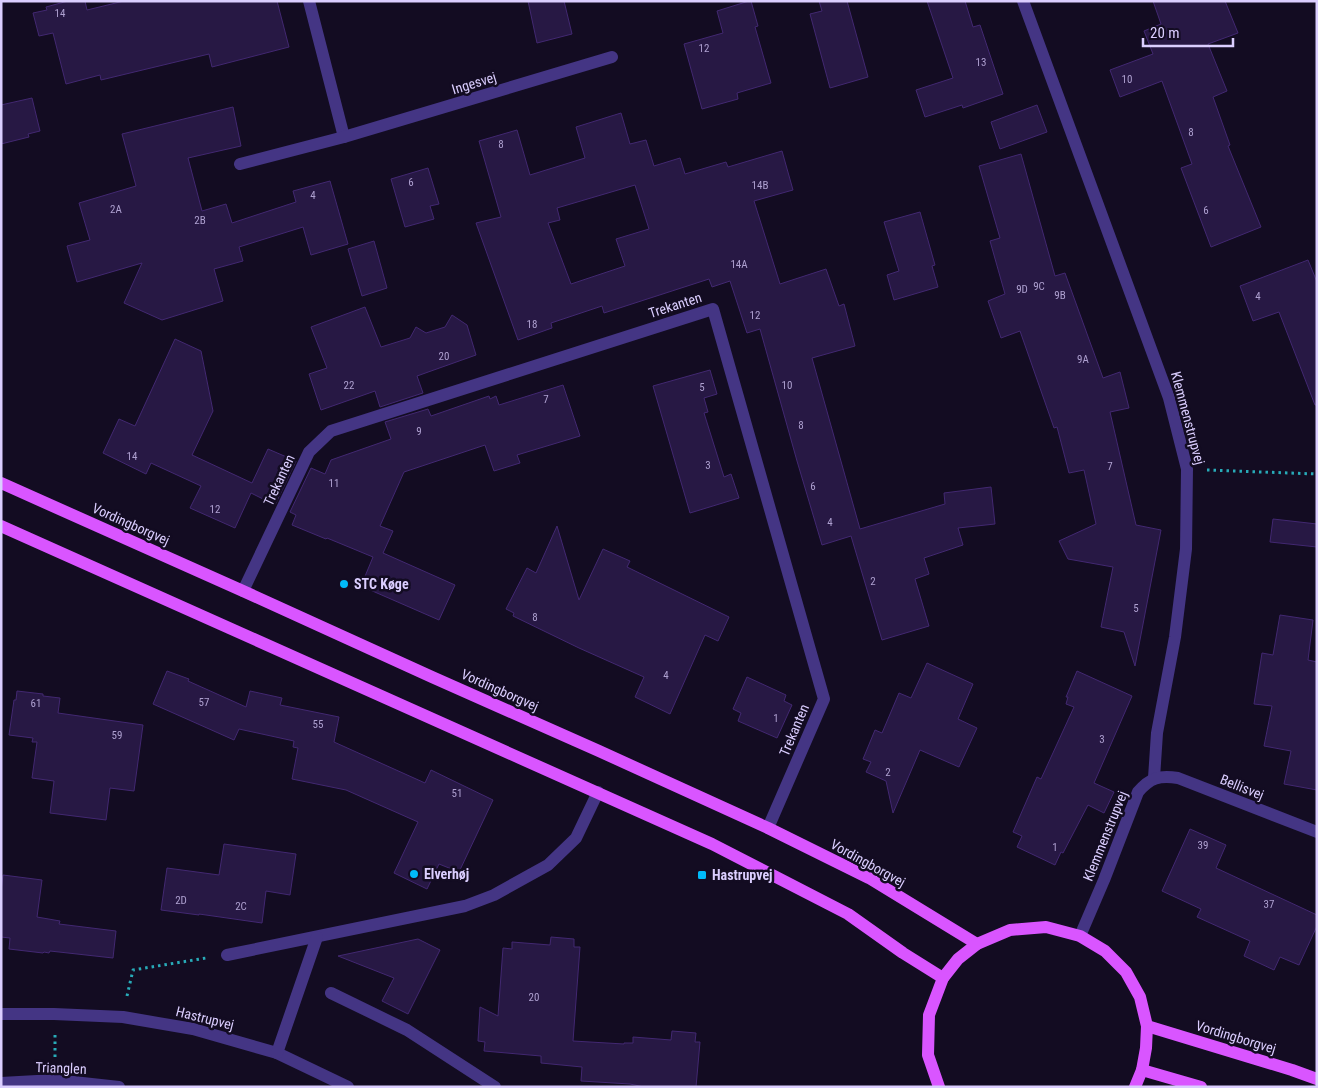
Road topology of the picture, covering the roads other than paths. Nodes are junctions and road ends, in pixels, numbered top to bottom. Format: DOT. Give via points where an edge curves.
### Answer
graph roads {
  1 [pos="309,1"];
  2 [pos="1023,1"];
  3 [pos="612,58"];
  4 [pos="344,137"];
  5 [pos="240,164"];
  6 [pos="1,483"];
  7 [pos="1,526"];
  8 [pos="243,590"];
  9 [pos="1154,778"];
  10 [pos="598,792"];
  11 [pos="768,828"];
  12 [pos="1317,832"];
  13 [pos="1080,936"];
  14 [pos="317,937"];
  15 [pos="977,944"];
  16 [pos="227,955"];
  17 [pos="943,978"];
  18 [pos="331,993"];
  19 [pos="1,1014"];
  20 [pos="1147,1026"];
  21 [pos="277,1053"];
  22 [pos="1142,1070"];
  23 [pos="1317,1079"];
  24 [pos="1,1083"];
  25 [pos="118,1087"];
  26 [pos="348,1087"];
  27 [pos="495,1087"];
  28 [pos="939,1087"];
  29 [pos="1135,1087"];
  30 [pos="1202,1087"];
  1 -- 4 [label="street"];
  2 -- 9 [label="street, Klemmenstrupvej" via="1170,398 1187,469 1186,548 1157,733"];
  3 -- 4 [label="street, Ingesvej"];
  4 -- 5 [label="street, Ingesvej"];
  6 -- 8 [label="main road, Vordingborgvej"];
  7 -- 10 [label="main road"];
  8 -- 11 [label="main road, Vordingborgvej"];
  8 -- 11 [label="street, Trekanten" via="309,452 331,431 712,309 824,699"];
  9 -- 12 [label="street, Bellisvej" via="1178,778"];
  9 -- 13 [label="street, Klemmenstrupvej" via="1138,792"];
  10 -- 14 [label="street" via="576,838 548,865 494,895 465,906"];
  10 -- 17 [label="main road" via="712,844 848,914"];
  11 -- 15 [label="main road, Vordingborgvej" via="869,878"];
  13 -- 15 [label="main road" via="1046,927 1018,929"];
  13 -- 20 [label="main road" via="1105,951 1126,972 1140,997"];
  14 -- 16 [label="street"];
  14 -- 21 [label="street"];
  15 -- 17 [label="main road" via="958,959"];
  17 -- 28 [label="main road" via="929,1015 928,1054"];
  18 -- 27 [label="street" via="407,1030"];
  19 -- 21 [label="street, Hastrupvej" via="123,1017 192,1028"];
  20 -- 22 [label="main road"];
  20 -- 23 [label="main road, Vordingborgvej"];
  21 -- 26 [label="street, Hastrupvej"];
  22 -- 29 [label="main road"];
  22 -- 30 [label="main road"];
  24 -- 25 [label="street, Trianglen" via="55,1080"];
}
